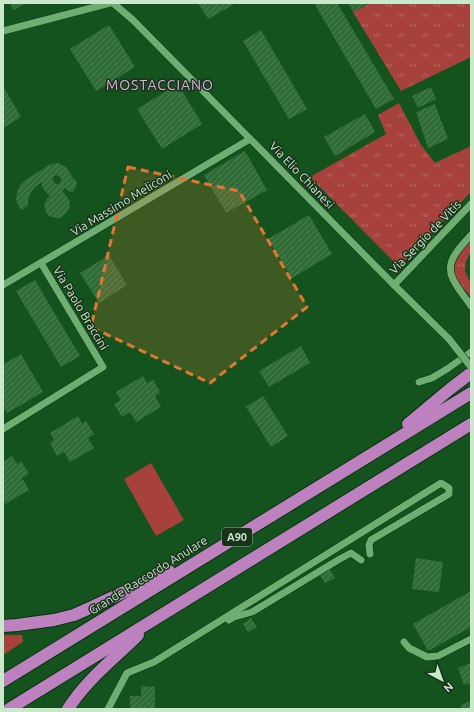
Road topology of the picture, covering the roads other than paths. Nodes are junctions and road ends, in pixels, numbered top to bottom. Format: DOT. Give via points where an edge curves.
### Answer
graph roads {
  1 [pos="111,3"];
  2 [pos="3,30"];
  3 [pos="250,139"];
  4 [pos="471,204"];
  5 [pos="471,235"];
  6 [pos="41,263"];
  7 [pos="3,285"];
  8 [pos="394,285"];
  9 [pos="471,306"];
  10 [pos="471,352"];
  11 [pos="471,367"];
  12 [pos="471,373"];
  13 [pos="420,382"];
  14 [pos="471,393"];
  15 [pos="471,424"];
  16 [pos="3,429"];
  17 [pos="375,452"];
  18 [pos="221,547"];
  19 [pos="370,554"];
  20 [pos="361,560"];
  21 [pos="155,618"];
  22 [pos="3,626"];
  23 [pos="471,639"];
  24 [pos="404,642"];
  25 [pos="154,662"];
  26 [pos="3,681"];
  27 [pos="9,709"];
  28 [pos="68,709"];
  29 [pos="108,709"];
  1 -- 2 [label="street"];
  1 -- 3 [label="street, Via Elio Chianesi" via="133,20"];
  3 -- 6 [label="street, Via Massimo Meliconi"];
  3 -- 8 [label="street, Via Elio Chianesi"];
  4 -- 8 [label="street, Via Sergio de Vitis"];
  5 -- 9 [label="street" via="450,264 453,280"];
  6 -- 7 [label="street, Via Massimo Meliconi"];
  6 -- 16 [label="street, Via Paolo Braccini" via="103,367"];
  8 -- 11 [label="street, Via Elio Chianesi, bridge" via="449,339"];
  10 -- 13 [label="street" via="432,378"];
  12 -- 17 [label="highway"];
  14 -- 17 [label="highway, Grande Raccordo Anulare / A90"];
  15 -- 21 [label="highway, A90"];
  17 -- 18 [label="highway, Grande Raccordo Anulare / A90"];
  18 -- 22 [label="highway" via="92,608 49,621"];
  18 -- 26 [label="highway, Grande Raccordo Anulare / A90"];
  19 -- 25 [label="street" via="368,545 371,540 449,494 449,488 441,483"];
  20 -- 25 [label="street" via="351,553 252,612 234,617 158,664"];
  21 -- 27 [label="highway, A90"];
  21 -- 28 [label="highway" via="88,682"];
  23 -- 24 [label="street" via="438,656 427,657 409,648"];
  25 -- 29 [label="street" via="127,673"];
}
